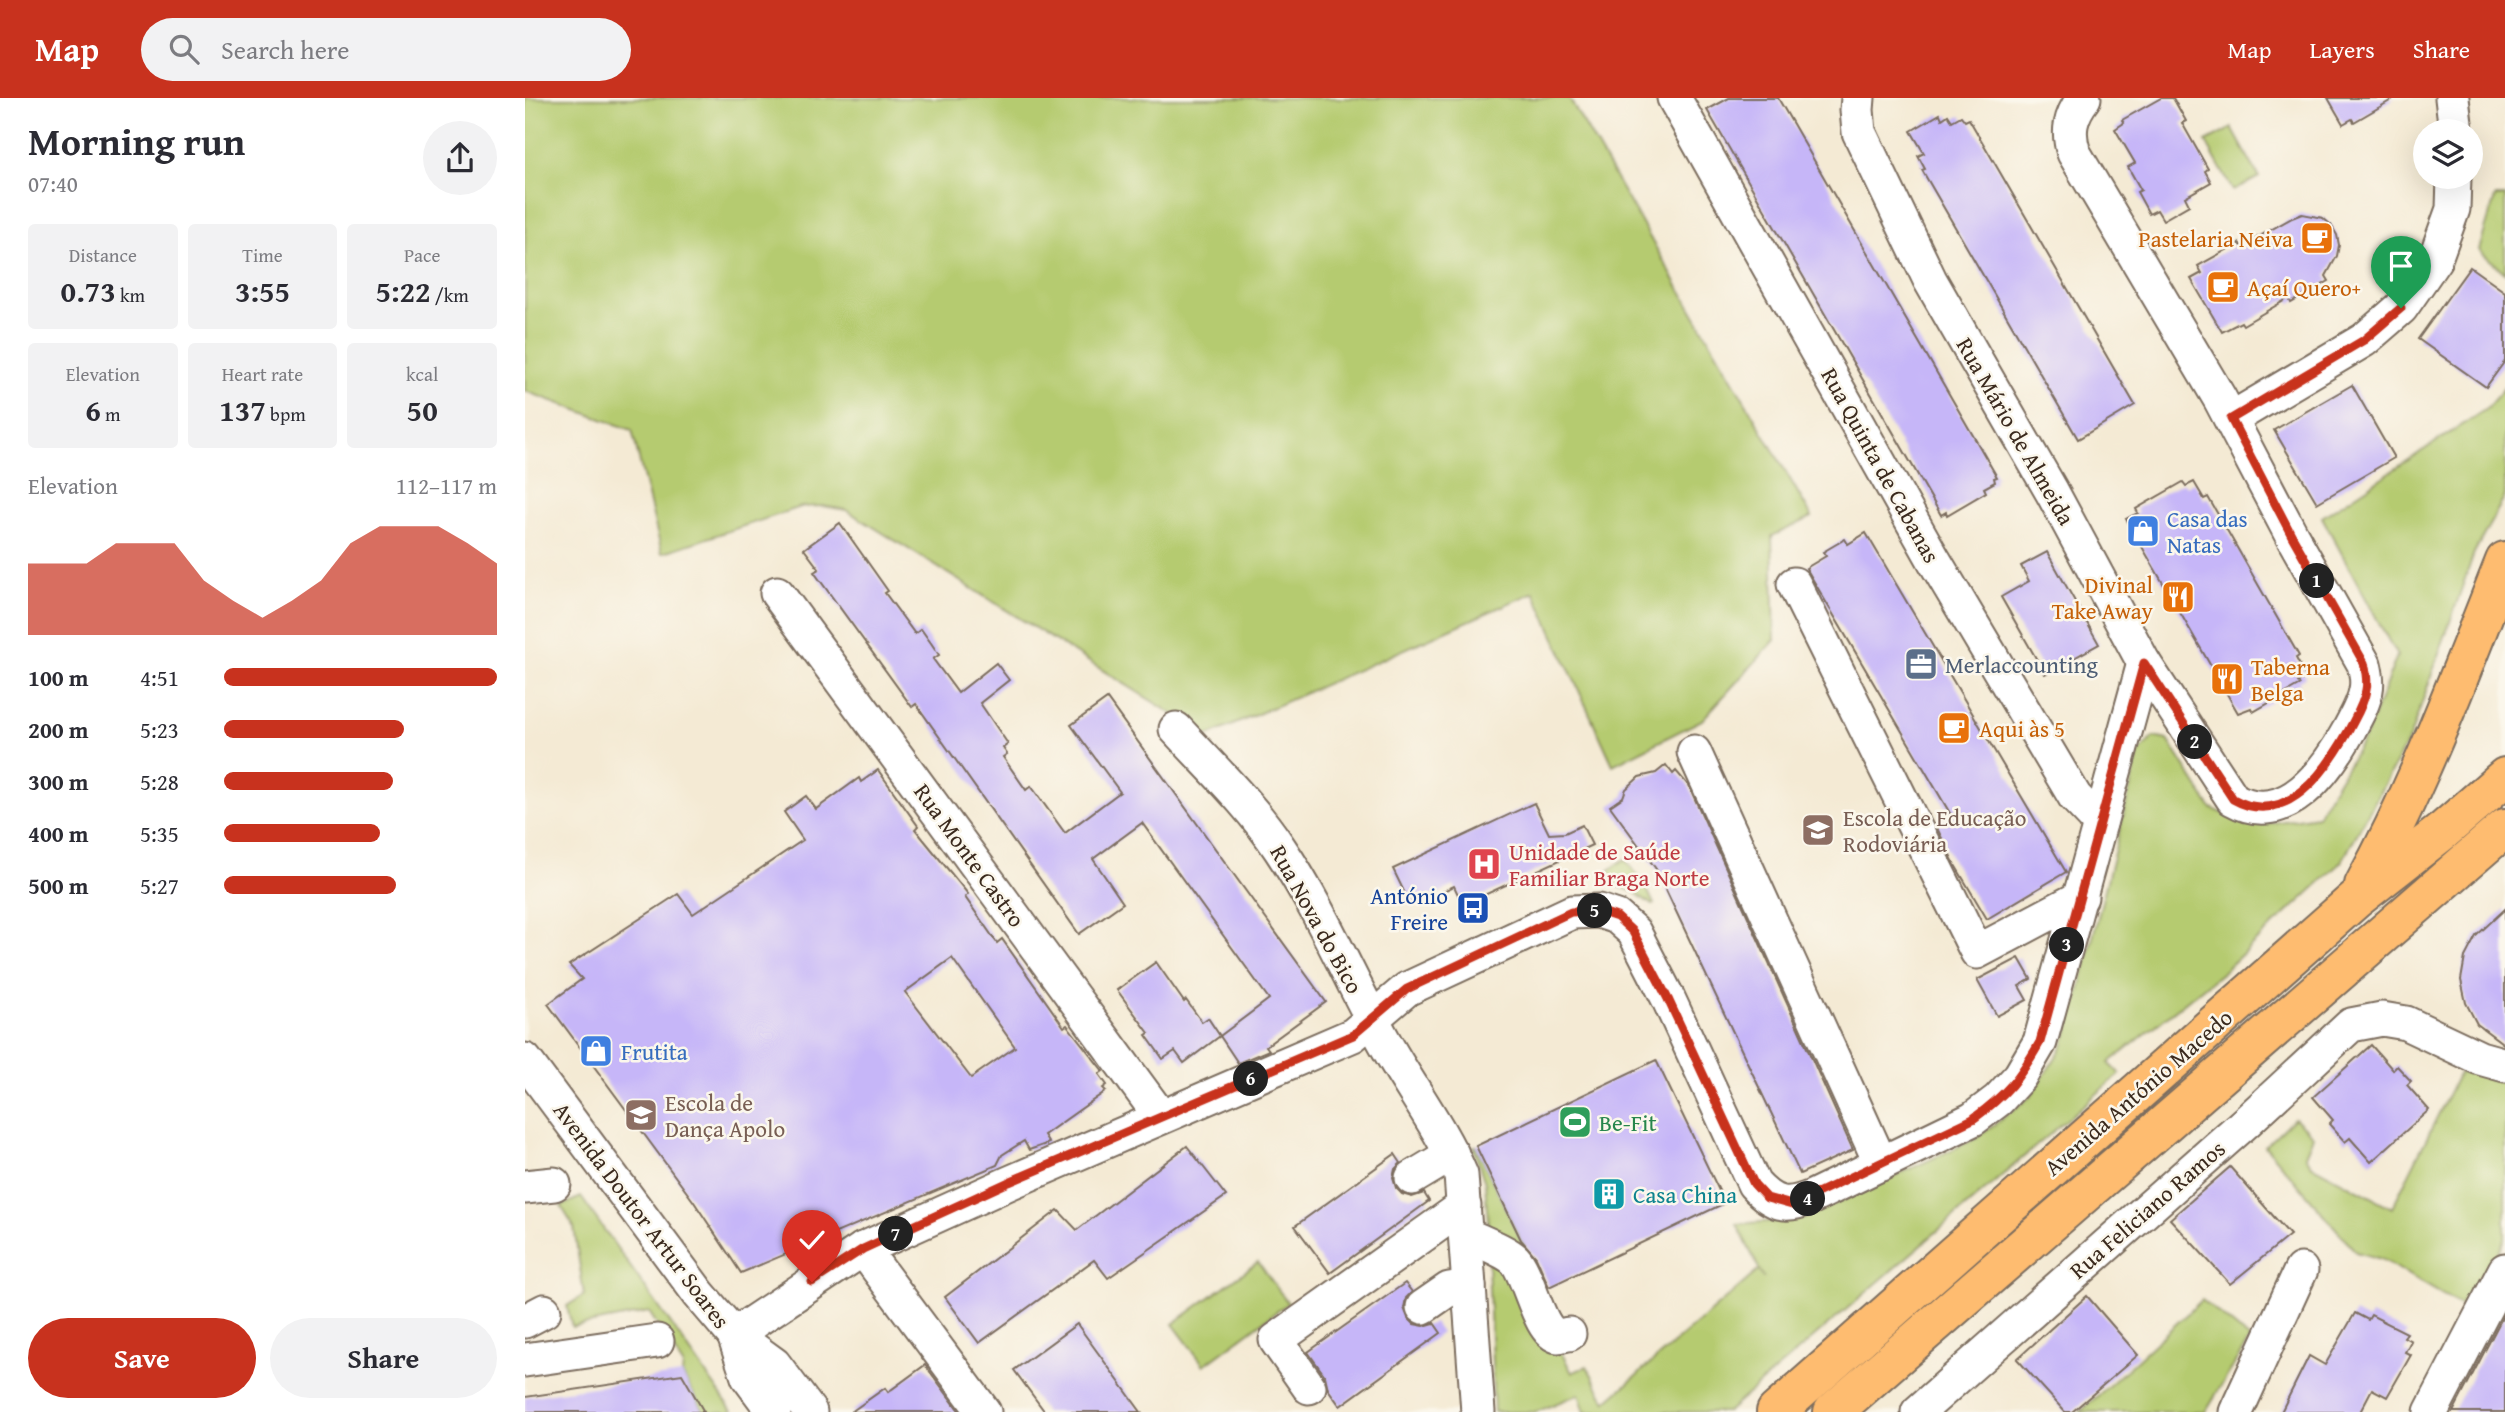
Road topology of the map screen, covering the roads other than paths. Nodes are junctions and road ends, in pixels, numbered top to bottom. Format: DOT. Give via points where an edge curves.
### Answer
graph roads {
  1 [pos="1674,98"];
  2 [pos="1858,98"];
  3 [pos="2084,98"];
  4 [pos="2452,98"];
  5 [pos="2455,119"];
  6 [pos="2454,189"];
  7 [pos="2231,419"];
  8 [pos="2505,561"];
  9 [pos="1794,584"];
  10 [pos="777,593"];
  11 [pos="2144,663"];
  12 [pos="1175,729"];
  13 [pos="1694,752"];
  14 [pos="2505,776"];
  15 [pos="2100,823"];
  16 [pos="2505,828"];
  17 [pos="2081,897"];
  18 [pos="2356,899"];
  19 [pos="1372,1019"];
  20 [pos="525,1060"];
  21 [pos="2505,1065"];
  22 [pos="1161,1117"];
  23 [pos="1452,1154"];
  24 [pos="1881,1164"];
  25 [pos="1412,1178"];
  26 [pos="1465,1220"];
  27 [pos="863,1249"];
  28 [pos="2301,1270"];
  29 [pos="2505,1270"];
  30 [pos="1469,1286"];
  31 [pos="1423,1307"];
  32 [pos="1569,1334"];
  33 [pos="734,1335"];
  34 [pos="657,1341"];
  35 [pos="525,1360"];
  36 [pos="1309,1387"];
  37 [pos="1473,1410"];
  38 [pos="773,1412"];
  39 [pos="810,1412"];
  40 [pos="984,1412"];
  41 [pos="1776,1412"];
  42 [pos="1833,1412"];
  43 [pos="1917,1412"];
  44 [pos="2235,1412"];
  45 [pos="2431,1412"];
  1 -- 15 [label="street, Rua Quinta de Cabanas" via="1934,560 2075,797"];
  2 -- 11 [label="street, Rua Mário de Almeida" via="1859,132 1930,280"];
  3 -- 7 [label="street, Rua Mário de Almeida" via="2070,123 2074,153"];
  4 -- 5 [label="street"];
  6 -- 7 [label="street" via="2453,209 2435,259 2401,308 2364,340"];
  7 -- 11 [label="street, Rua Mário de Almeida" via="2364,663 2366,691 2351,725 2312,783 2291,800 2259,808 2233,799"];
  8 -- 18 [label="highway" via="2405,808"];
  9 -- 17 [label="street" via="1976,952"];
  10 -- 22 [label="street, Rua Monte Castro"];
  11 -- 15 [label="street"];
  12 -- 19 [label="street, Rua Nova do Bico" via="1256,816 1280,849"];
  13 -- 24 [label="street"];
  14 -- 18 [label="highway, Avenida António Macedo"];
  15 -- 17 [label="street"];
  16 -- 42 [label="highway, Avenida António Macedo"];
  17 -- 24 [label="street" via="2040,1042 2020,1076 1973,1119"];
  18 -- 41 [label="highway, Avenida António Macedo"];
  19 -- 22 [label="street" via="1353,1035"];
  19 -- 23 [label="street, Rua Nova do Bico"];
  19 -- 24 [label="street" via="1407,989 1571,912 1599,911 1617,917 1633,932 1754,1184 1767,1198 1792,1205"];
  20 -- 33 [label="street, Avenida Doutor Artur Soares"];
  21 -- 43 [label="street, Rua Feliciano Ramos" via="2406,1023 2382,1019 2351,1025"];
  22 -- 27 [label="street"];
  23 -- 25 [label="street"];
  23 -- 26 [label="street, Rua Nova do Bico" via="1461,1175"];
  26 -- 30 [label="street, Rua Nova do Bico"];
  26 -- 32 [label="street" via="1522,1269 1550,1332"];
  26 -- 36 [label="street" via="1276,1340"];
  27 -- 33 [label="street"];
  27 -- 40 [label="street"];
  28 -- 44 [label="street"];
  29 -- 45 [label="street"];
  30 -- 31 [label="street" via="1449,1289"];
  30 -- 37 [label="street, Rua Nova do Bico"];
  33 -- 38 [label="street, Avenida Doutor Artur Soares" via="748,1377"];
  33 -- 39 [label="street, Avenida Doutor Artur Soares" via="774,1364"];
  34 -- 35 [label="street"];
}
